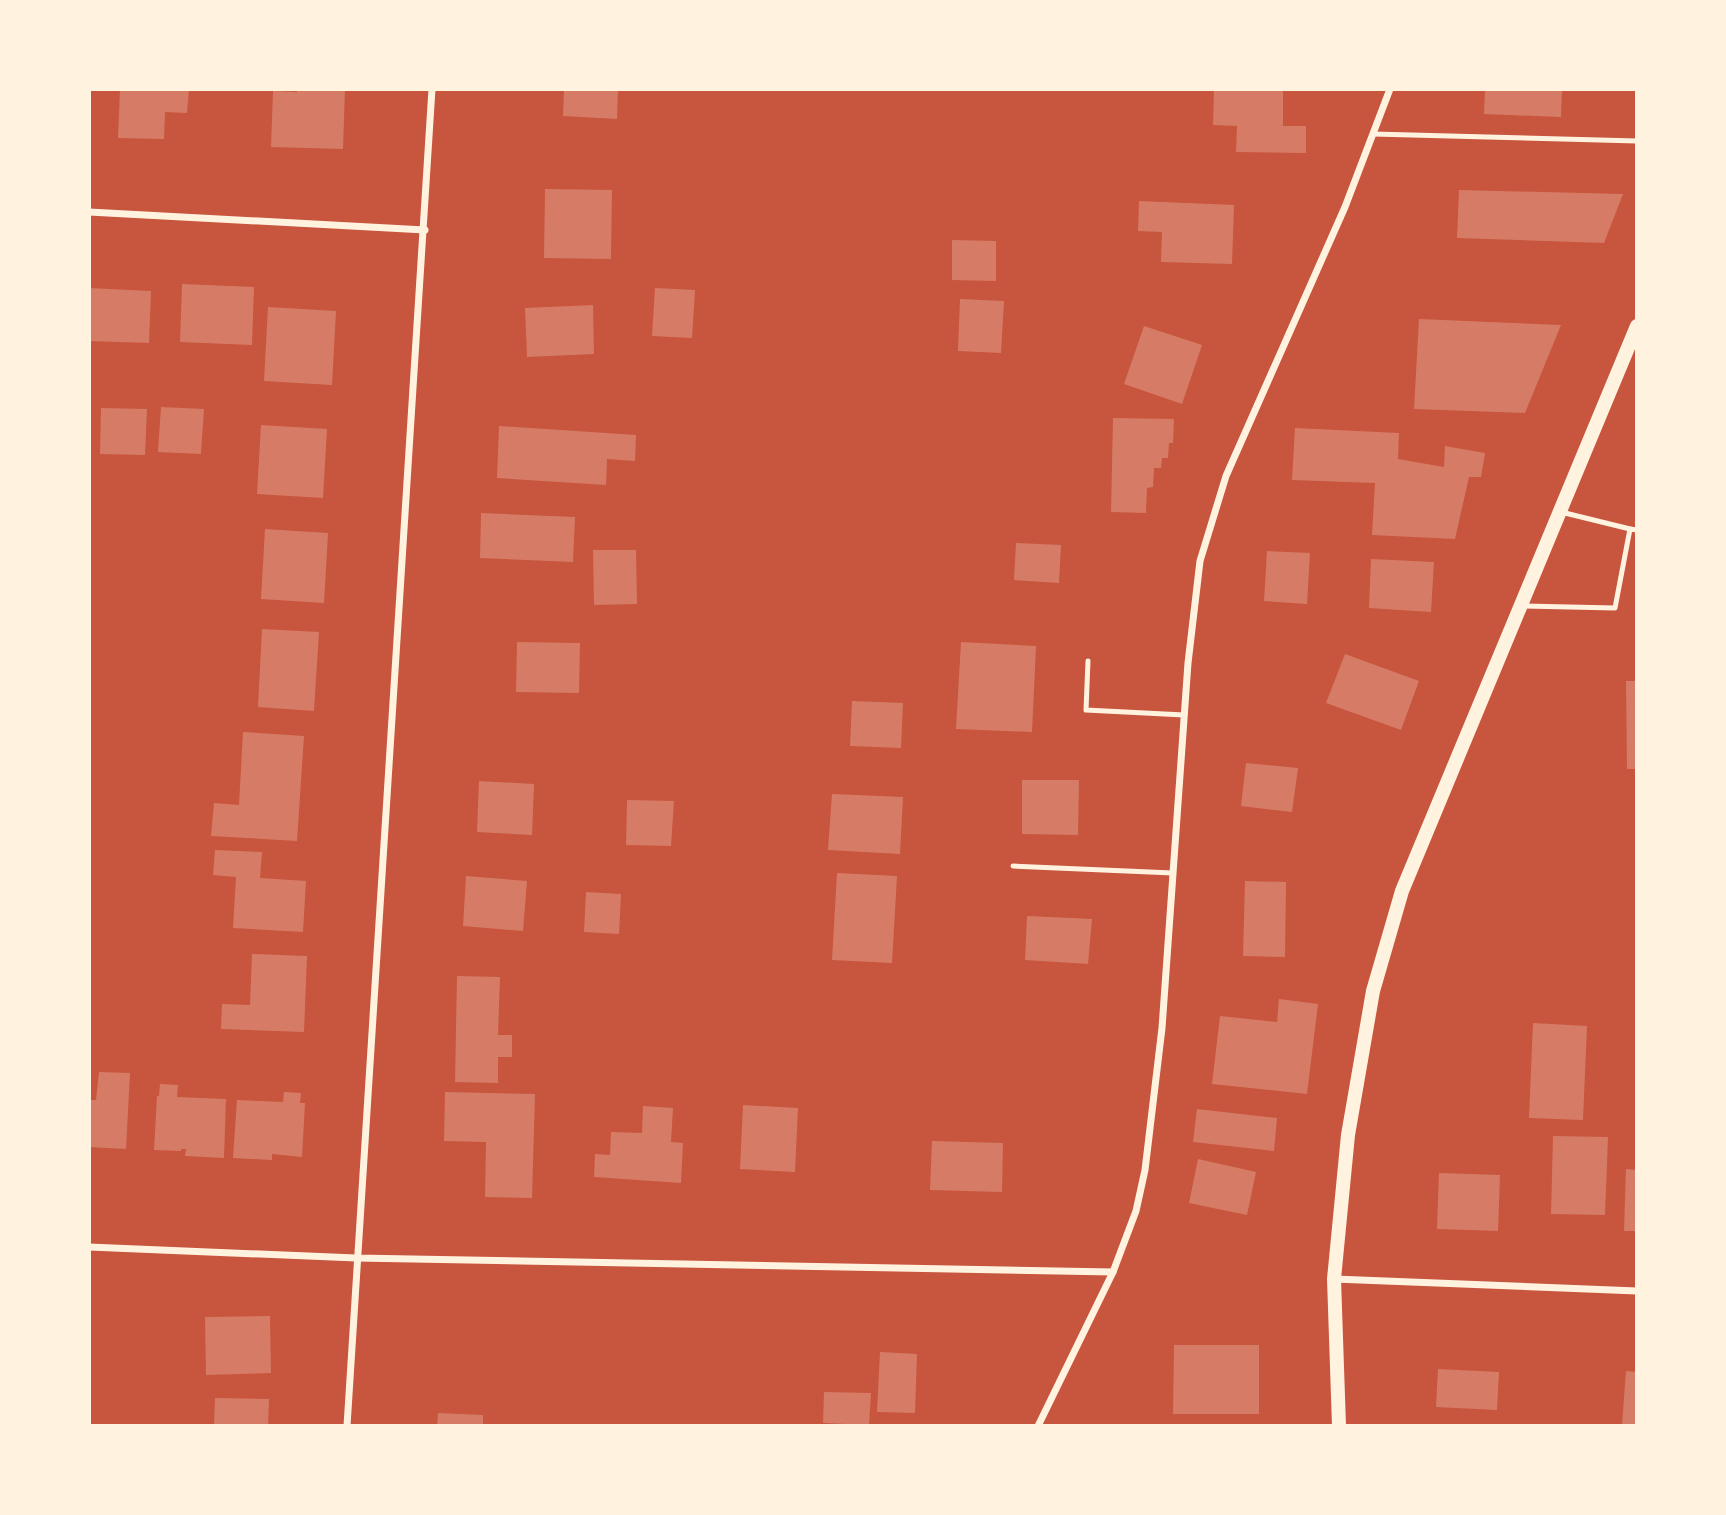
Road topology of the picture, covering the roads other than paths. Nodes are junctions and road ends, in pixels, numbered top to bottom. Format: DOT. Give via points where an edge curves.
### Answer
graph roads {
  1 [pos="432,89"];
  2 [pos="1390,89"];
  3 [pos="1373,134"];
  4 [pos="1637,141"];
  5 [pos="89,212"];
  6 [pos="425,230"];
  7 [pos="1637,326"];
  8 [pos="1560,512"];
  9 [pos="1633,529"];
  10 [pos="1521,606"];
  11 [pos="1088,661"];
  12 [pos="1184,715"];
  13 [pos="1013,866"];
  14 [pos="1173,873"];
  15 [pos="89,1247"];
  16 [pos="356,1258"];
  17 [pos="1113,1272"];
  18 [pos="1334,1279"];
  19 [pos="1637,1292"];
  20 [pos="347,1426"];
  21 [pos="1038,1426"];
  22 [pos="1339,1426"];
  1 -- 6 [label="street"];
  2 -- 3 [label="street"];
  3 -- 4 [label="lane"];
  3 -- 12 [label="street" via="1226,476 1200,561"];
  5 -- 6 [label="street"];
  6 -- 16 [label="street"];
  7 -- 8 [label="main road"];
  8 -- 9 [label="lane"];
  8 -- 10 [label="main road"];
  9 -- 10 [label="lane" via="1615,608"];
  10 -- 18 [label="main road" via="1402,891 1373,991 1348,1135"];
  11 -- 12 [label="lane" via="1086,710"];
  12 -- 14 [label="street"];
  13 -- 14 [label="lane"];
  14 -- 17 [label="street" via="1146,1170"];
  15 -- 16 [label="street"];
  16 -- 17 [label="street"];
  16 -- 20 [label="street"];
  17 -- 21 [label="street"];
  18 -- 19 [label="street"];
  18 -- 22 [label="main road"];
}
